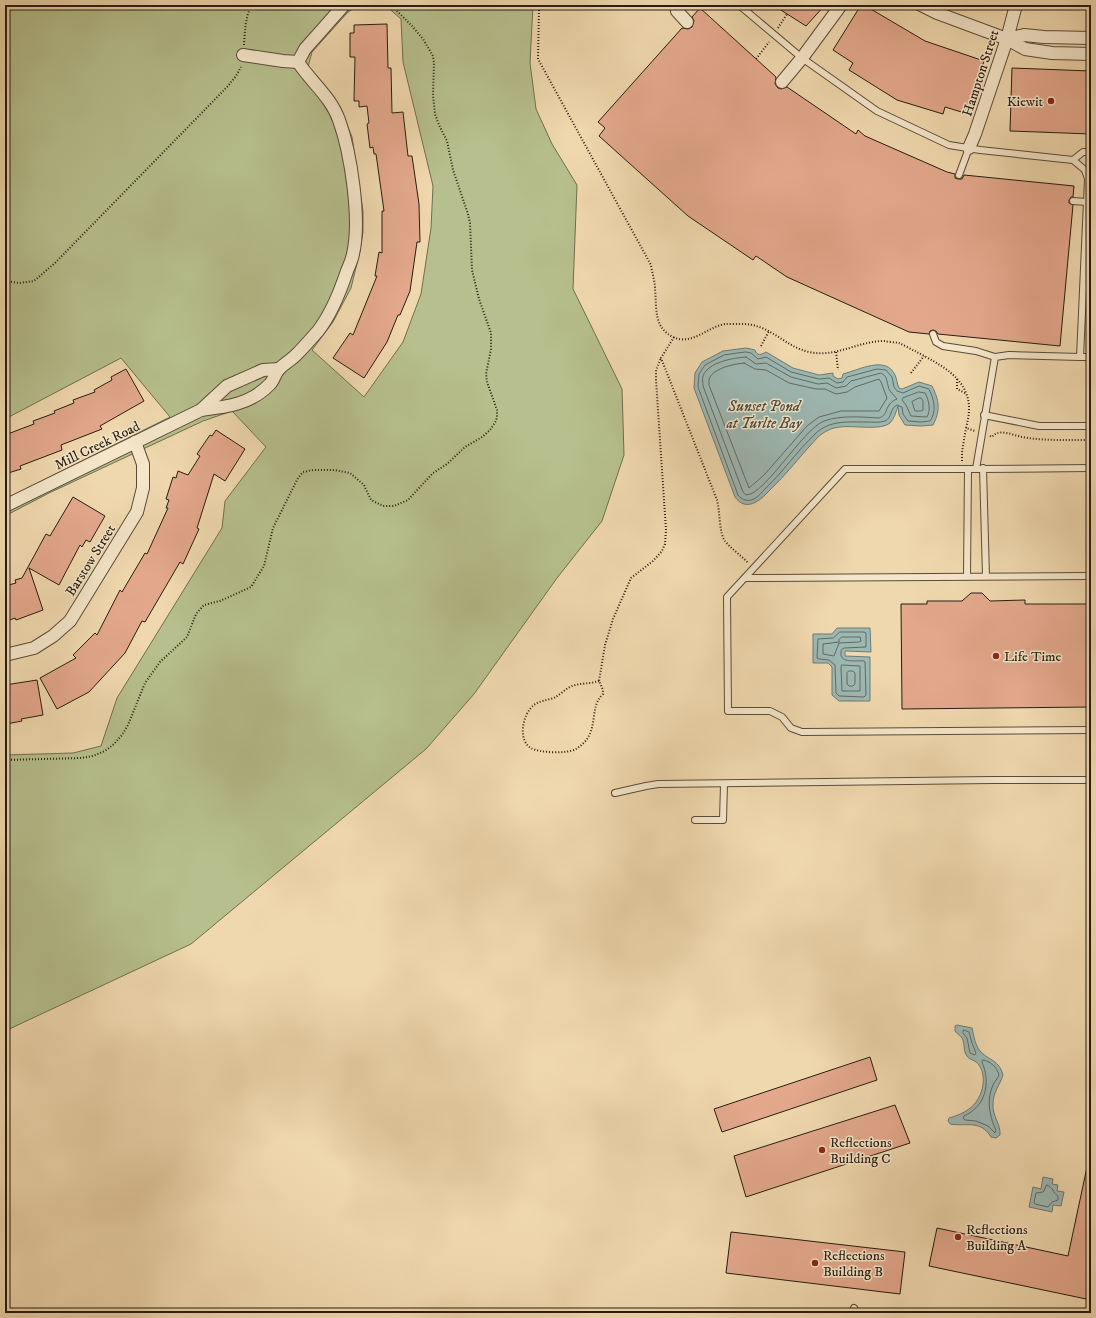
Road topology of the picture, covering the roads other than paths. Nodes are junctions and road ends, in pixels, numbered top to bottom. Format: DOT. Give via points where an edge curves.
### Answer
graph roads {
  1 [pos="344,5"];
  2 [pos="676,5"];
  3 [pos="739,5"];
  4 [pos="841,5"];
  5 [pos="921,5"];
  6 [pos="1016,5"];
  7 [pos="687,22"];
  8 [pos="1091,38"];
  9 [pos="1008,39"];
  10 [pos="1091,54"];
  11 [pos="243,55"];
  12 [pos="802,58"];
  13 [pos="298,62"];
  14 [pos="782,82"];
  15 [pos="969,148"];
  16 [pos="1091,152"];
  17 [pos="1073,160"];
  18 [pos="959,175"];
  19 [pos="1090,179"];
  20 [pos="1073,201"];
  21 [pos="1087,202"];
  22 [pos="933,334"];
  23 [pos="1080,357"];
  24 [pos="996,358"];
  25 [pos="1091,358"];
  26 [pos="279,369"];
  27 [pos="201,410"];
  28 [pos="984,415"];
  29 [pos="1091,426"];
  30 [pos="135,442"];
  31 [pos="984,468"];
  32 [pos="1091,468"];
  33 [pos="968,469"];
  34 [pos="976,469"];
  35 [pos="5,506"];
  36 [pos="967,576"];
  37 [pos="986,576"];
  38 [pos="1091,576"];
  39 [pos="745,578"];
  40 [pos="5,655"];
  41 [pos="1091,730"];
  42 [pos="1091,780"];
  43 [pos="724,784"];
  44 [pos="615,793"];
  45 [pos="695,820"];
  1 -- 13 [label="street" via="305,48"];
  2 -- 7 [label="street" via="677,11"];
  3 -- 12 [label="lane"];
  4 -- 12 [label="street"];
  5 -- 9 [label="street"];
  6 -- 9 [label="street, Hampton Street"];
  8 -- 9 [label="street" via="1024,35"];
  9 -- 10 [label="street" via="1025,49"];
  9 -- 15 [label="street, Hampton Street"];
  11 -- 13 [label="street"];
  12 -- 14 [label="street"];
  12 -- 15 [label="lane" via="877,111 949,145"];
  13 -- 26 [label="street, Mill Creek Road" via="330,101 339,118 345,136 354,188 356,226 354,254 335,304 318,330 295,356"];
  15 -- 17 [label="lane"];
  15 -- 18 [label="lane"];
  16 -- 17 [label="lane" via="1083,152"];
  17 -- 19 [label="lane" via="1085,170"];
  19 -- 21 [label="lane"];
  20 -- 21 [label="lane"];
  21 -- 23 [label="lane"];
  22 -- 24 [label="lane" via="936,342 943,346 976,351"];
  23 -- 24 [label="lane" via="1008,355"];
  23 -- 25 [label="lane"];
  24 -- 28 [label="lane"];
  26 -- 27 [label="street, Mill Creek Road" via="263,370 227,386"];
  26 -- 27 [label="street, Mill Creek Road" via="272,382 261,393 234,406"];
  27 -- 30 [label="street, Mill Creek Road"];
  28 -- 29 [label="lane" via="1039,426"];
  28 -- 34 [label="lane"];
  30 -- 35 [label="street, Mill Creek Road"];
  30 -- 40 [label="street, Barstow Street" via="143,464 143,488 137,512 70,621 34,648"];
  31 -- 32 [label="lane"];
  31 -- 34 [label="lane"];
  31 -- 37 [label="lane"];
  33 -- 34 [label="lane"];
  33 -- 36 [label="lane"];
  33 -- 39 [label="lane" via="845,469"];
  36 -- 37 [label="lane"];
  36 -- 39 [label="lane"];
  37 -- 38 [label="lane"];
  39 -- 41 [label="lane" via="727,597 728,712 770,711 782,718 791,728 802,732"];
  42 -- 43 [label="lane"];
  43 -- 44 [label="lane" via="658,784"];
  43 -- 45 [label="lane" via="723,820"];
}
